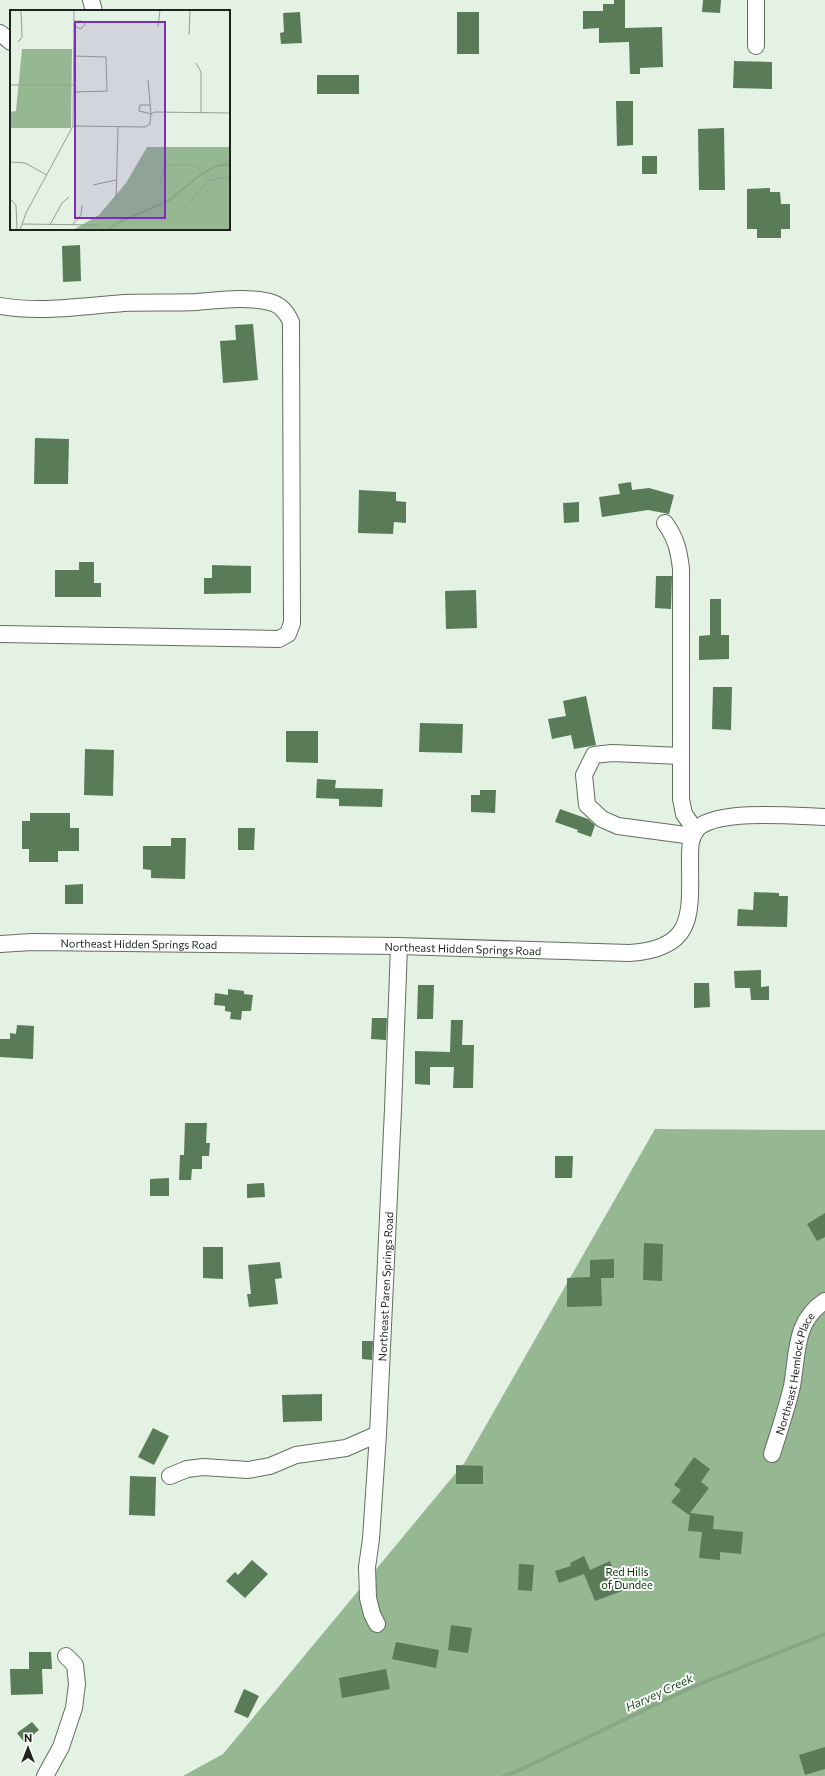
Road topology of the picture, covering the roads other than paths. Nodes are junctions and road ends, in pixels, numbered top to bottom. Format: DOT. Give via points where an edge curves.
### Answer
graph roads {
  1 [pos="90,0"];
  2 [pos="756,0"];
  3 [pos="94,10"];
  4 [pos="0,33"];
  5 [pos="10,41"];
  6 [pos="756,46"];
  7 [pos="0,306"];
  8 [pos="665,523"];
  9 [pos="0,634"];
  10 [pos="681,756"];
  11 [pos="825,817"];
  12 [pos="694,833"];
  13 [pos="0,944"];
  14 [pos="398,946"];
  15 [pos="825,1301"];
  16 [pos="378,1434"];
  17 [pos="772,1454"];
  18 [pos="170,1476"];
  19 [pos="377,1624"];
  20 [pos="66,1656"];
  21 [pos="45,1776"];
  1 -- 3 [label="street"];
  2 -- 6 [label="street"];
  4 -- 5 [label="street"];
  7 -- 9 [label="street" via="22,310 125,303 231,300 273,303 287,312 291,322 292,607 292,623 288,634 279,639"];
  8 -- 10 [label="street" via="673,533 679,550 681,569"];
  10 -- 12 [label="street" via="681,799 684,814"];
  10 -- 12 [label="street" via="612,753 594,755 584,774 587,805 602,819 618,826"];
  11 -- 12 [label="street" via="730,817 706,823"];
  12 -- 14 [label="street, Northeast Hidden Springs Road" via="690,849 690,904 686,924 676,940 658,949 629,953"];
  13 -- 14 [label="street, Northeast Hidden Springs Road" via="32,942"];
  14 -- 16 [label="street, Northeast Paren Springs Road"];
  15 -- 17 [label="street, Northeast Hemlock Place" via="809,1313 798,1339 792,1387"];
  16 -- 18 [label="street" via="346,1448 296,1454 270,1466 248,1470 187,1468"];
  16 -- 19 [label="street, Northeast Paren Springs Road" via="371,1539 366,1567 368,1598"];
  20 -- 21 [label="street" via="75,1666 77,1684 74,1708 61,1747"];
}
